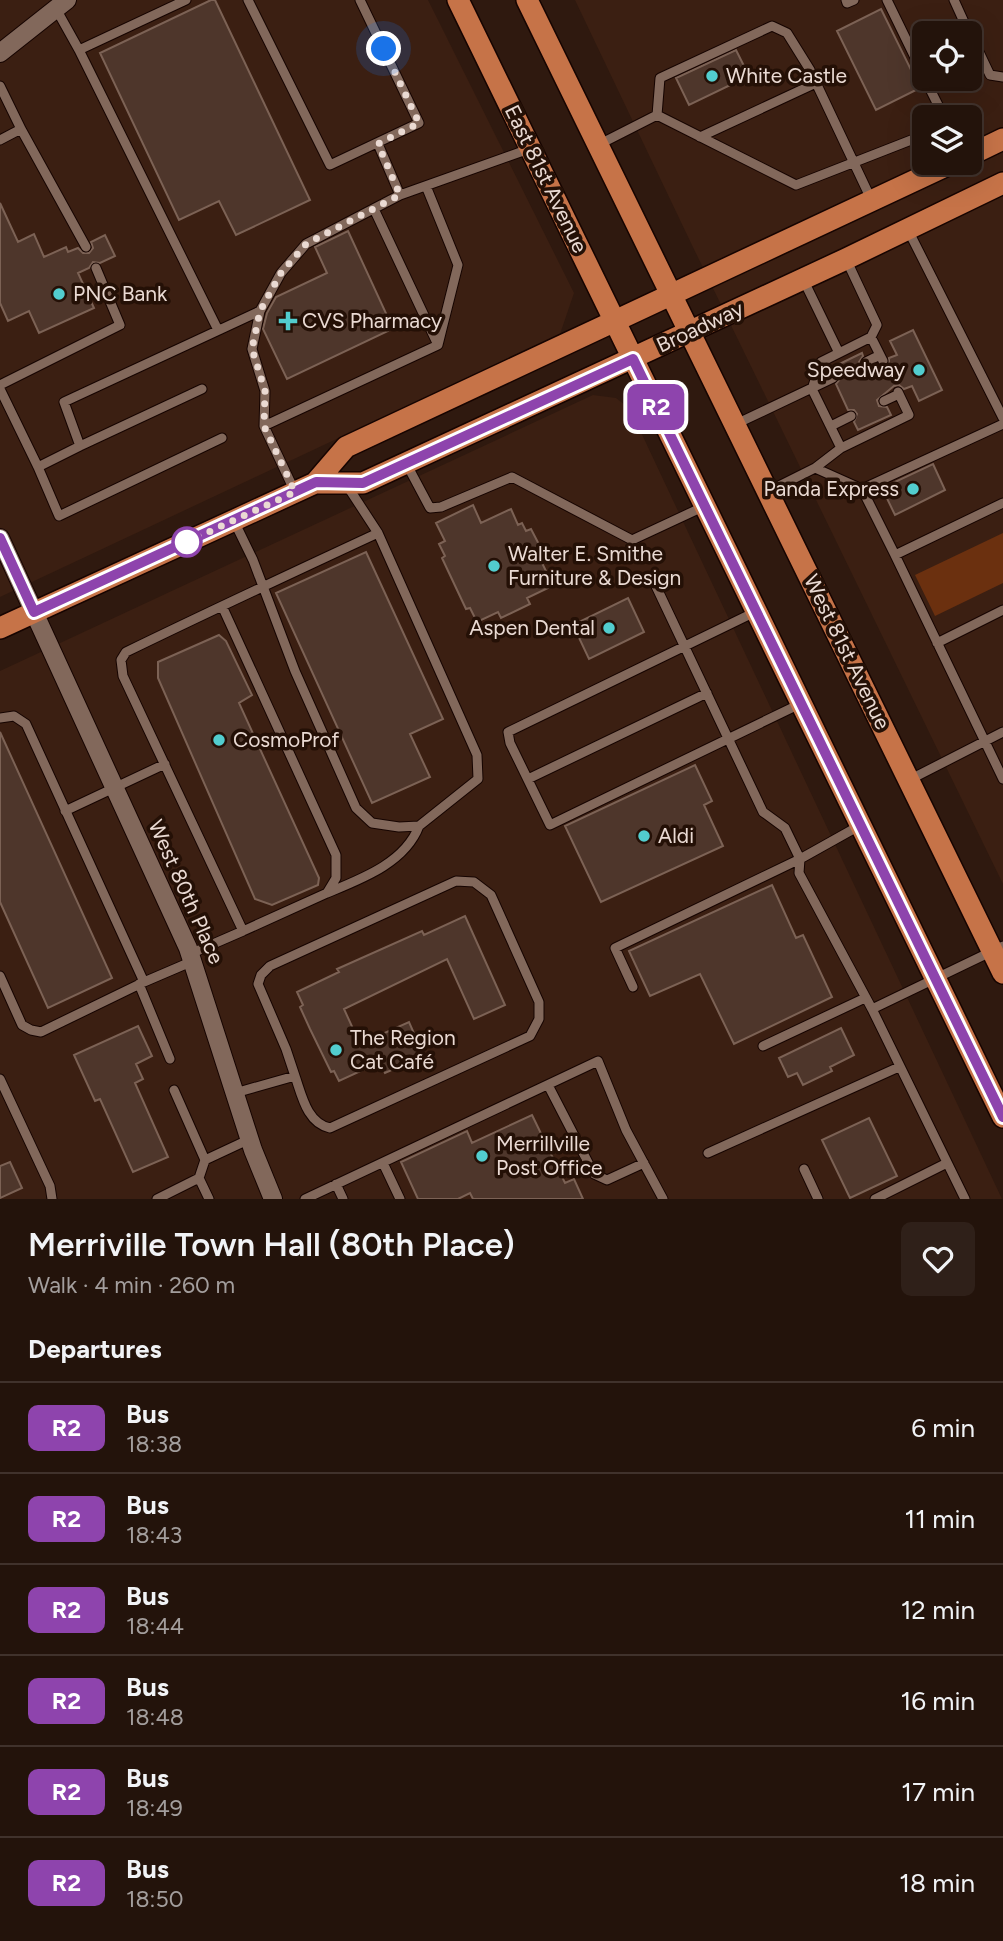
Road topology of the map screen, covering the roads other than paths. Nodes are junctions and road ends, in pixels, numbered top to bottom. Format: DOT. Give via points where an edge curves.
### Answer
graph roads {
  1 [pos="186,0"];
  2 [pos="248,0"];
  3 [pos="360,0"];
  4 [pos="458,0"];
  5 [pos="527,0"];
  6 [pos="846,0"];
  7 [pos="854,0"];
  8 [pos="887,0"];
  9 [pos="954,0"];
  10 [pos="61,4"];
  11 [pos="964,21"];
  12 [pos="79,50"];
  13 [pos="912,51"];
  14 [pos="0,53"];
  15 [pos="982,59"];
  16 [pos="1003,77"];
  17 [pos="816,83"];
  18 [pos="0,86"];
  19 [pos="657,115"];
  20 [pos="21,130"];
  21 [pos="700,137"];
  22 [pos="1003,139"];
  23 [pos="0,140"];
  24 [pos="912,140"];
  25 [pos="378,144"];
  26 [pos="598,145"];
  27 [pos="531,148"];
  28 [pos="982,149"];
  29 [pos="852,163"];
  30 [pos="927,175"];
  31 [pos="1003,183"];
  32 [pos="426,186"];
  33 [pos="400,195"];
  34 [pos="872,201"];
  35 [pos="374,209"];
  36 [pos="907,228"];
  37 [pos="86,247"];
  38 [pos="846,259"];
  39 [pos="96,268"];
  40 [pos="802,278"];
  41 [pos="673,295"];
  42 [pos="260,311"];
  43 [pos="615,321"];
  44 [pos="218,330"];
  45 [pos="690,331"];
  46 [pos="871,337"];
  47 [pos="438,345"];
  48 [pos="839,353"];
  49 [pos="633,359"];
  50 [pos="866,362"];
  51 [pos="833,378"];
  52 [pos="0,387"];
  53 [pos="202,389"];
  54 [pos="812,389"];
  55 [pos="884,401"];
  56 [pos="851,416"];
  57 [pos="1003,421"];
  58 [pos="736,424"];
  59 [pos="264,426"];
  60 [pos="831,426"];
  61 [pos="222,438"];
  62 [pos="80,446"];
  63 [pos="841,448"];
  64 [pos="405,463"];
  65 [pos="38,467"];
  66 [pos="815,468"];
  67 [pos="316,482"];
  68 [pos="345,483"];
  69 [pos="862,489"];
  70 [pos="769,491"];
  71 [pos="295,492"];
  72 [pos="1003,503"];
  73 [pos="705,506"];
  74 [pos="234,521"];
  75 [pos="378,533"];
  76 [pos="0,538"];
  77 [pos="895,555"];
  78 [pos="654,582"];
  79 [pos="261,587"];
  80 [pos="222,606"];
  81 [pos="1003,610"];
  82 [pos="757,611"];
  83 [pos="34,612"];
  84 [pos="0,628"];
  85 [pos="937,643"];
  86 [pos="685,646"];
  87 [pos="708,693"];
  88 [pos="802,703"];
  89 [pos="0,718"];
  90 [pos="1003,732"];
  91 [pos="729,737"];
  92 [pos="984,741"];
  93 [pos="165,764"];
  94 [pos="528,779"];
  95 [pos="1003,779"];
  96 [pos="909,780"];
  97 [pos="114,788"];
  98 [pos="65,811"];
  99 [pos="862,825"];
  100 [pos="419,826"];
  101 [pos="800,859"];
  102 [pos="327,894"];
  103 [pos="243,931"];
  104 [pos="998,948"];
  105 [pos="191,957"];
  106 [pos="1003,973"];
  107 [pos="0,976"];
  108 [pos="937,979"];
  109 [pos="141,983"];
  110 [pos="634,987"];
  111 [pos="866,998"];
  112 [pos="872,1009"];
  113 [pos="763,1046"];
  114 [pos="170,1059"];
  115 [pos="899,1067"];
  116 [pos="295,1076"];
  117 [pos="0,1079"];
  118 [pos="548,1085"];
  119 [pos="174,1090"];
  120 [pos="235,1093"];
  121 [pos="1003,1117"];
  122 [pos="250,1139"];
  123 [pos="708,1153"];
  124 [pos="205,1160"];
  125 [pos="383,1163"];
  126 [pos="644,1163"];
  127 [pos="947,1163"];
  128 [pos="804,1169"];
  129 [pos="199,1178"];
  130 [pos="337,1184"];
  131 [pos="963,1196"];
  132 [pos="52,1199"];
  133 [pos="157,1199"];
  134 [pos="209,1199"];
  135 [pos="273,1199"];
  136 [pos="305,1199"];
  137 [pos="343,1199"];
  138 [pos="400,1199"];
  139 [pos="663,1199"];
  140 [pos="818,1199"];
  141 [pos="875,1199"];
  142 [pos="951,1199"];
  1 -- 12 [label="lane"];
  2 -- 25 [label="lane" via="330,165"];
  3 -- 25 [label="lane" via="419,123"];
  4 -- 27 [label="main road, East 81st Avenue"];
  5 -- 26 [label="main road"];
  6 -- 7 [label="lane"];
  8 -- 13 [label="lane"];
  9 -- 11 [label="lane"];
  10 -- 12 [label="lane"];
  10 -- 14 [label="street"];
  12 -- 44 [label="lane"];
  15 -- 16 [label="lane" via="990,75"];
  17 -- 19 [label="lane" via="787,33 772,26 660,78"];
  17 -- 21 [label="lane"];
  17 -- 29 [label="lane"];
  18 -- 20 [label="lane"];
  19 -- 21 [label="lane"];
  19 -- 26 [label="lane"];
  20 -- 23 [label="lane"];
  20 -- 37 [label="lane"];
  21 -- 29 [label="lane" via="796,185"];
  22 -- 28 [label="main road"];
  24 -- 29 [label="lane"];
  25 -- 33 [label="lane"];
  26 -- 41 [label="main road"];
  27 -- 32 [label="lane"];
  27 -- 43 [label="main road, East 81st Avenue"];
  29 -- 34 [label="lane"];
  30 -- 34 [label="main road, Broadway"];
  31 -- 36 [label="main road, Broadway"];
  32 -- 33 [label="lane"];
  32 -- 47 [label="lane" via="458,265"];
  33 -- 35 [label="lane"];
  34 -- 41 [label="main road, Broadway"];
  35 -- 42 [label="lane" via="306,244 281,273"];
  35 -- 47 [label="lane"];
  36 -- 38 [label="main road, Broadway"];
  36 -- 57 [label="lane"];
  38 -- 40 [label="main road, Broadway"];
  38 -- 46 [label="lane" via="877,325"];
  39 -- 52 [label="lane" via="120,325"];
  40 -- 45 [label="main road, Broadway"];
  40 -- 48 [label="lane"];
  41 -- 43 [label="main road, Broadway"];
  41 -- 45 [label="main road"];
  42 -- 44 [label="lane"];
  42 -- 59 [label="lane" via="252,349 265,391"];
  43 -- 49 [label="main road, East 81st Avenue"];
  43 -- 67 [label="main road, Broadway" via="346,447"];
  44 -- 62 [label="lane" via="64,402"];
  45 -- 49 [label="main road, Broadway"];
  45 -- 58 [label="main road, West 81st Avenue"];
  46 -- 48 [label="lane"];
  46 -- 50 [label="lane" via="882,358"];
  47 -- 59 [label="lane"];
  48 -- 54 [label="lane" via="821,362"];
  49 -- 64 [label="main road, Broadway"];
  49 -- 73 [label="main road"];
  51 -- 54 [label="lane"];
  52 -- 65 [label="lane"];
  53 -- 62 [label="lane"];
  54 -- 58 [label="lane"];
  54 -- 60 [label="lane"];
  55 -- 63 [label="lane" via="899,393 909,415"];
  56 -- 60 [label="lane"];
  57 -- 69 [label="lane"];
  58 -- 70 [label="main road, West 81st Avenue"];
  59 -- 71 [label="lane"];
  60 -- 63 [label="lane"];
  61 -- 65 [label="lane" via="59,516"];
  62 -- 65 [label="lane"];
  63 -- 66 [label="lane"];
  64 -- 68 [label="main road, Broadway" via="363,483"];
  64 -- 73 [label="lane" via="430,508 512,477 632,540"];
  66 -- 69 [label="lane"];
  66 -- 70 [label="lane"];
  67 -- 68 [label="main road, Broadway"];
  67 -- 71 [label="main road, Broadway"];
  68 -- 75 [label="lane"];
  69 -- 77 [label="lane"];
  70 -- 96 [label="main road, West 81st Avenue"];
  71 -- 74 [label="main road, Broadway"];
  72 -- 77 [label="lane"];
  73 -- 82 [label="main road"];
  74 -- 79 [label="lane"];
  74 -- 83 [label="main road, Broadway"];
  75 -- 79 [label="lane"];
  75 -- 100 [label="lane" via="477,755 478,779"];
  76 -- 83 [label="street, West 80th Place"];
  77 -- 85 [label="lane"];
  78 -- 86 [label="lane"];
  79 -- 80 [label="lane"];
  79 -- 100 [label="lane" via="356,808 372,823"];
  80 -- 93 [label="lane" via="126,652 121,660 123,676"];
  80 -- 102 [label="lane" via="336,855 336,878"];
  81 -- 85 [label="lane"];
  82 -- 86 [label="lane"];
  82 -- 88 [label="main road"];
  83 -- 84 [label="main road, Broadway"];
  83 -- 97 [label="street, West 80th Place"];
  85 -- 92 [label="lane"];
  86 -- 87 [label="lane"];
  86 -- 94 [label="lane" via="508,732"];
  87 -- 91 [label="lane"];
  87 -- 94 [label="lane"];
  88 -- 91 [label="lane"];
  88 -- 99 [label="main road"];
  89 -- 98 [label="lane" via="14,716 26,724"];
  90 -- 92 [label="lane"];
  91 -- 94 [label="lane" via="550,825"];
  91 -- 101 [label="lane" via="763,812 785,828"];
  92 -- 95 [label="lane"];
  92 -- 96 [label="lane"];
  93 -- 97 [label="lane"];
  93 -- 103 [label="lane"];
  96 -- 104 [label="main road, West 81st Avenue"];
  97 -- 98 [label="lane"];
  97 -- 105 [label="street, West 80th Place"];
  98 -- 109 [label="lane"];
  99 -- 101 [label="lane"];
  99 -- 108 [label="main road"];
  100 -- 102 [label="lane" via="414,840 385,865"];
  101 -- 110 [label="lane" via="615,948"];
  101 -- 111 [label="lane" via="799,873"];
  102 -- 103 [label="lane"];
  103 -- 105 [label="lane"];
  104 -- 106 [label="main road, West 81st Avenue"];
  104 -- 108 [label="lane"];
  105 -- 109 [label="lane"];
  105 -- 120 [label="street, West 80th Place"];
  107 -- 109 [label="lane" via="22,1025 41,1032"];
  108 -- 112 [label="lane"];
  108 -- 121 [label="main road"];
  109 -- 114 [label="lane"];
  111 -- 112 [label="lane"];
  111 -- 113 [label="lane"];
  112 -- 115 [label="lane"];
  115 -- 123 [label="lane"];
  115 -- 127 [label="lane"];
  116 -- 116 [label="lane" via="258,984 270,966 456,881 474,882 491,895 539,1002 539,1019 530,1036 330,1128 320,1126 308,1112"];
  116 -- 120 [label="lane"];
  117 -- 132 [label="lane"];
  118 -- 125 [label="lane"];
  118 -- 126 [label="lane" via="594,1174 607,1180"];
  118 -- 126 [label="lane" via="598,1061"];
  119 -- 124 [label="lane"];
  120 -- 122 [label="street, West 80th Place"];
  122 -- 124 [label="lane"];
  122 -- 135 [label="street, West 80th Place"];
  124 -- 129 [label="lane"];
  125 -- 130 [label="lane"];
  125 -- 138 [label="lane"];
  126 -- 139 [label="lane"];
  127 -- 131 [label="lane"];
  127 -- 141 [label="lane"];
  128 -- 140 [label="lane"];
  129 -- 133 [label="lane"];
  129 -- 134 [label="lane"];
  130 -- 136 [label="lane"];
  130 -- 137 [label="lane"];
  131 -- 142 [label="lane"];
}
